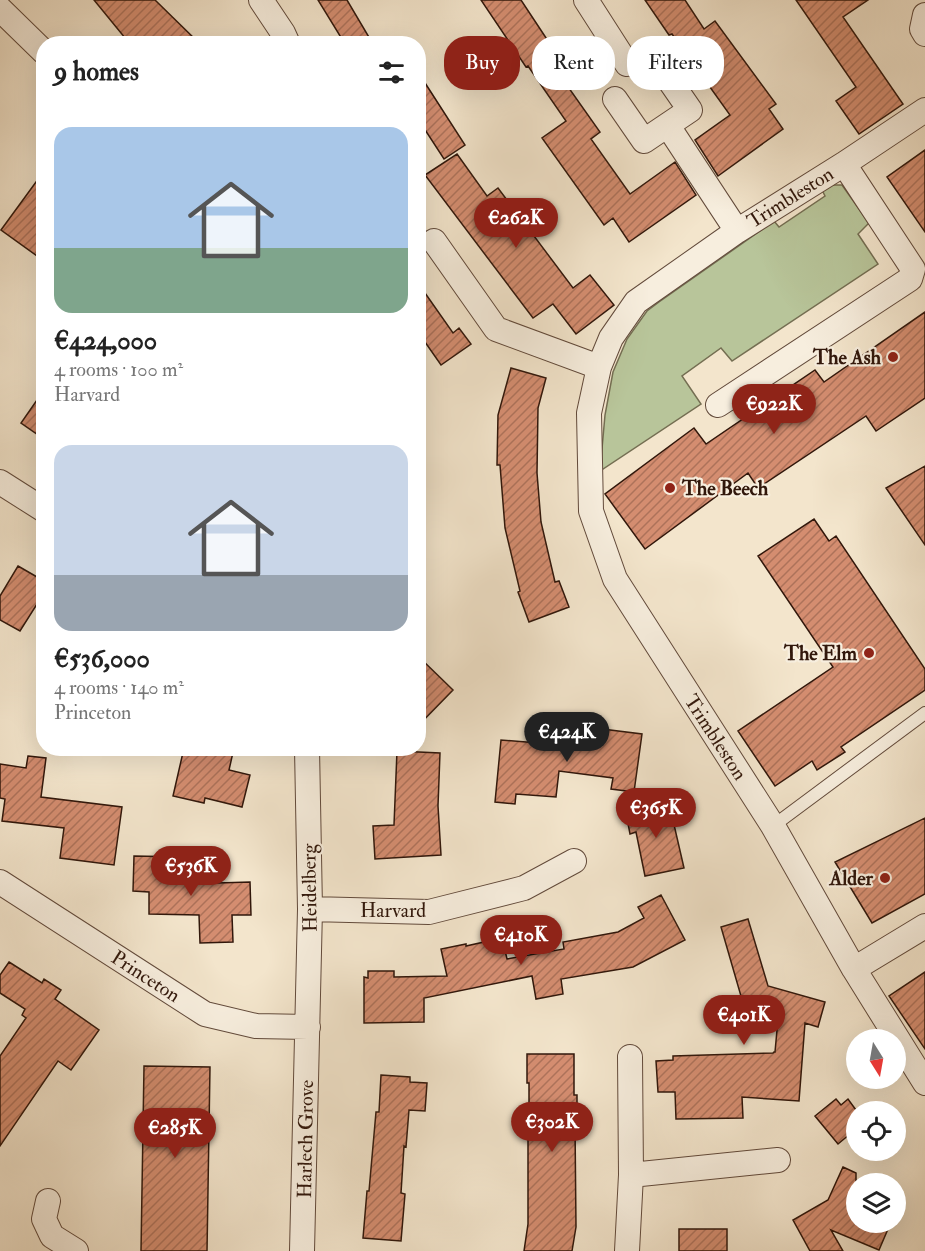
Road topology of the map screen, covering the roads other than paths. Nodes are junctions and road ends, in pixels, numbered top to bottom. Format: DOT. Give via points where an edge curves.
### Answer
graph roads {
  1 [pos="261,0"];
  2 [pos="586,0"];
  3 [pos="0,9"];
  4 [pos="925,15"];
  5 [pos="925,34"];
  6 [pos="284,36"];
  7 [pos="36,44"];
  8 [pos="627,64"];
  9 [pos="676,90"];
  10 [pos="615,99"];
  11 [pos="925,110"];
  12 [pos="668,126"];
  13 [pos="844,164"];
  14 [pos="736,231"];
  15 [pos="434,241"];
  16 [pos="599,367"];
  17 [pos="718,405"];
  18 [pos="0,482"];
  19 [pos="36,505"];
  20 [pos="925,713"];
  21 [pos="307,756"];
  22 [pos="773,826"];
  23 [pos="574,861"];
  24 [pos="0,882"];
  25 [pos="310,909"];
  26 [pos="925,926"];
  27 [pos="854,969"];
  28 [pos="308,1028"];
  29 [pos="630,1057"];
  30 [pos="925,1083"];
  31 [pos="778,1160"];
  32 [pos="631,1175"];
  33 [pos="48,1201"];
  34 [pos="76,1251"];
  35 [pos="302,1251"];
  36 [pos="627,1251"];
  1 -- 6 [label="street"];
  2 -- 8 [label="street"];
  3 -- 7 [label="street"];
  4 -- 5 [label="street"];
  9 -- 12 [label="street" via="690,110"];
  10 -- 12 [label="street" via="644,141"];
  11 -- 13 [label="street, Trimbleston"];
  12 -- 14 [label="street, Trimbleston"];
  13 -- 14 [label="street, Trimbleston"];
  13 -- 17 [label="street, Trimbleston" via="913,269 910,279"];
  14 -- 16 [label="street, Trimbleston" via="636,302 611,338"];
  15 -- 16 [label="street" via="496,330"];
  16 -- 22 [label="street, Trimbleston" via="589,413 591,512 615,579"];
  18 -- 19 [label="street"];
  20 -- 22 [label="lane"];
  21 -- 25 [label="street, Heidelberg"];
  22 -- 27 [label="street, Trimbleston"];
  23 -- 25 [label="street, Harvard" via="524,888 429,912"];
  24 -- 28 [label="street, Princeton" via="205,1014 256,1026"];
  25 -- 28 [label="street, Heidelberg"];
  26 -- 27 [label="street"];
  27 -- 30 [label="street, Trimbleston"];
  28 -- 35 [label="street, Harlech Grove"];
  29 -- 32 [label="street"];
  31 -- 32 [label="street"];
  32 -- 36 [label="street"];
  33 -- 34 [label="street" via="44,1218 52,1236"];
}
